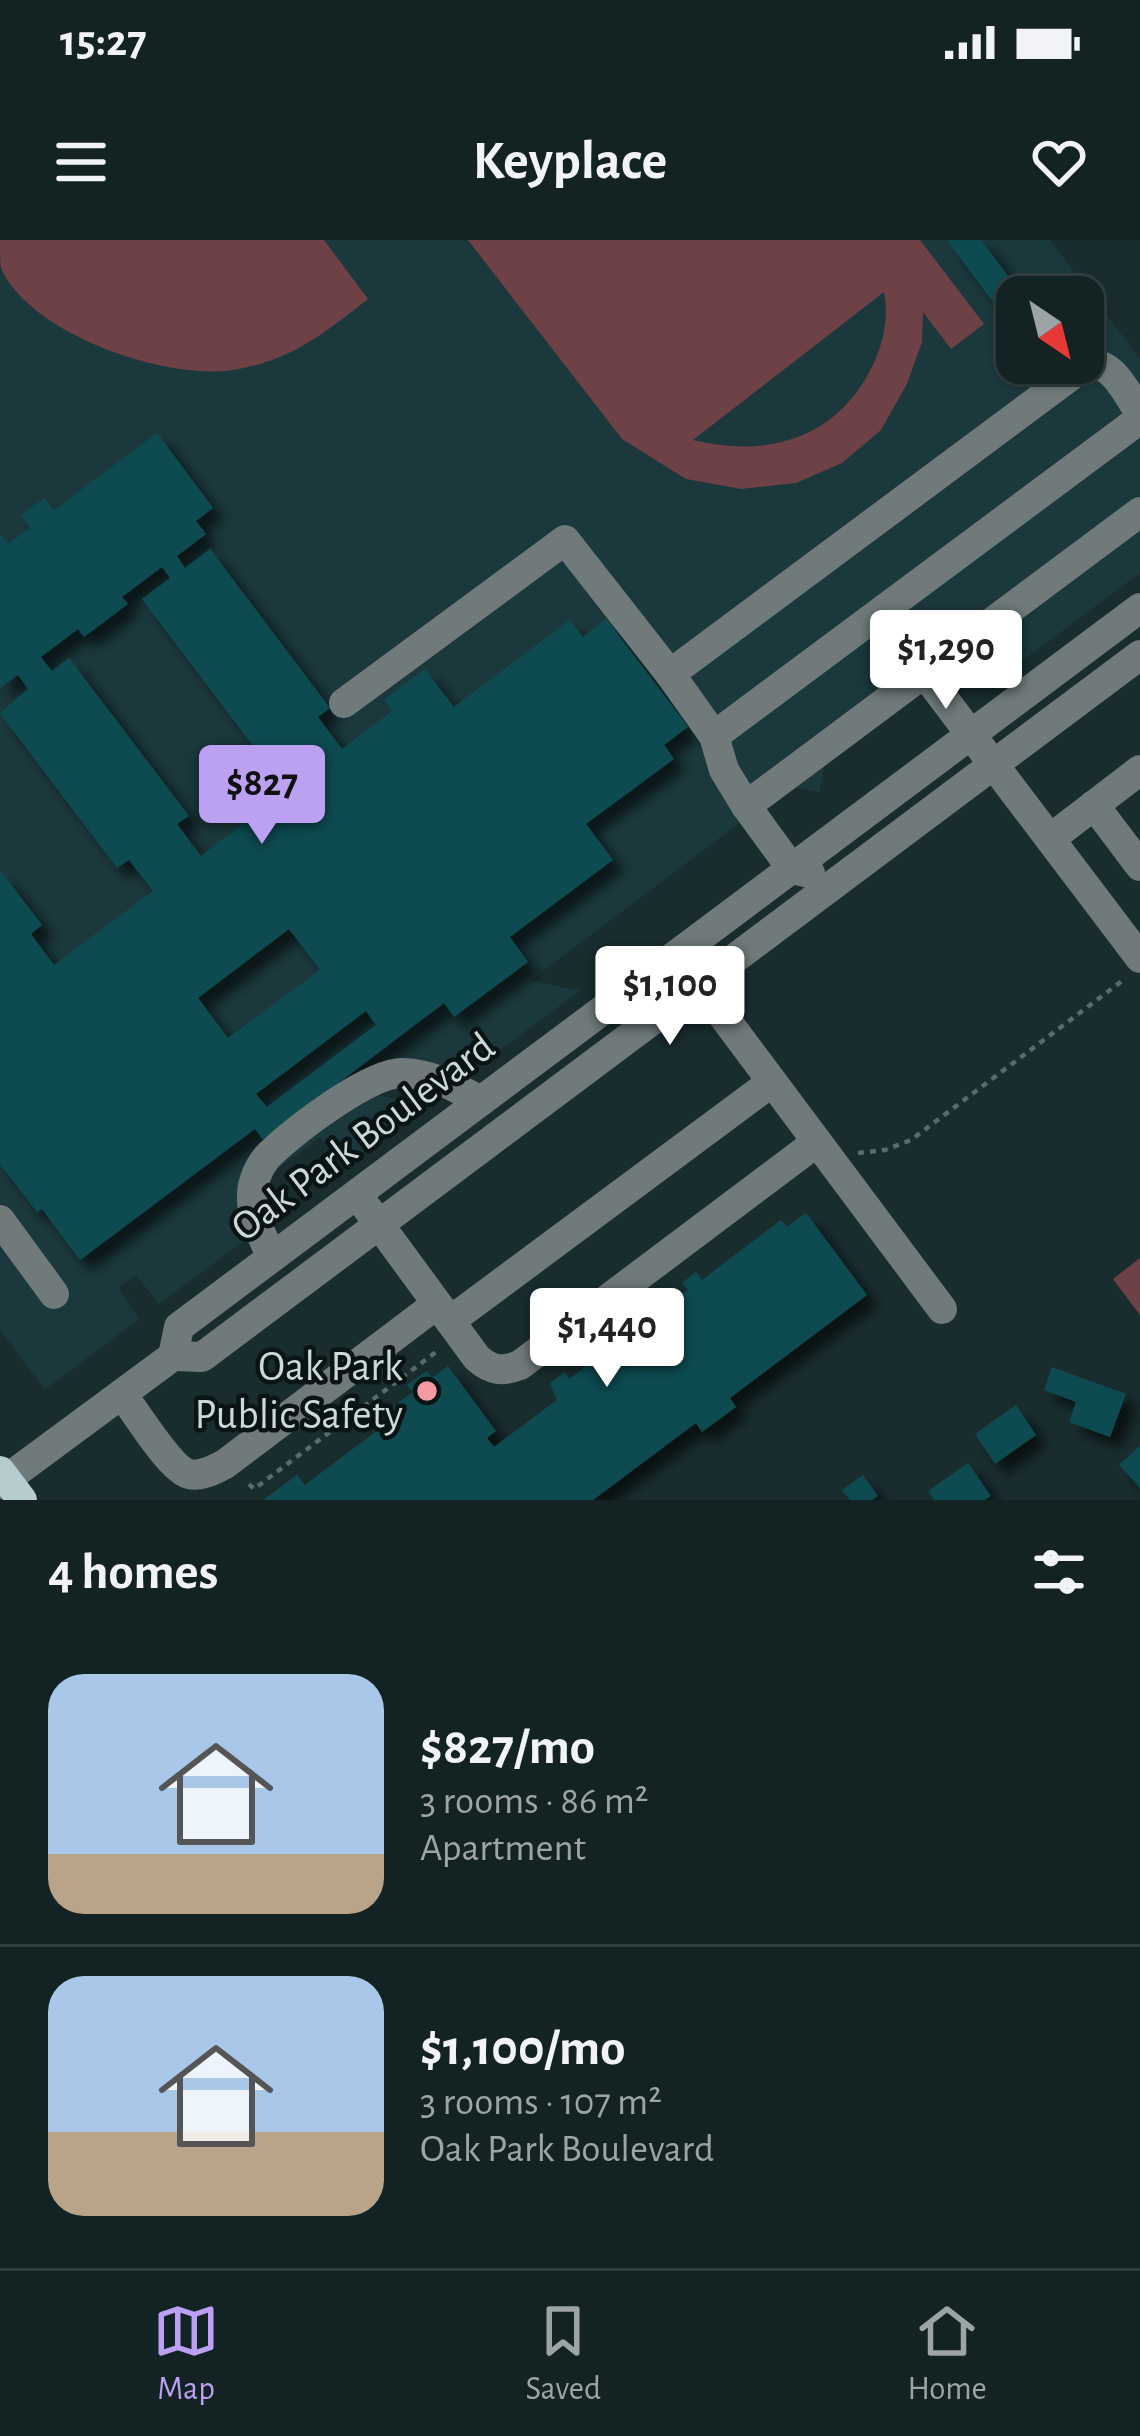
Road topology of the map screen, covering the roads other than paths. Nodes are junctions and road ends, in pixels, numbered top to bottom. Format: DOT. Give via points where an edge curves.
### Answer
graph roads {
  1 [pos="1140,416"];
  2 [pos="1140,512"];
  3 [pos="1136,623"];
  4 [pos="1140,655"];
  5 [pos="670,674"];
  6 [pos="926,674"];
  7 [pos="344,703"];
  8 [pos="971,734"];
  9 [pos="714,736"];
  10 [pos="994,765"];
  11 [pos="1140,770"];
  12 [pos="1094,805"];
  13 [pos="746,806"];
  14 [pos="1050,838"];
  15 [pos="1140,866"];
  16 [pos="792,869"];
  17 [pos="839,881"];
  18 [pos="677,955"];
  19 [pos="1140,958"];
  20 [pos="699,985"];
  21 [pos="772,1082"];
  22 [pos="481,1101"];
  23 [pos="817,1142"];
  24 [pos="356,1194"];
  25 [pos="0,1220"];
  26 [pos="380,1225"];
  27 [pos="272,1258"];
  28 [pos="54,1294"];
  29 [pos="942,1310"];
  30 [pos="444,1312"];
  31 [pos="173,1356"];
  32 [pos="122,1394"];
  33 [pos="7,1483"];
  1 -- 5 [label="street" via="1106,365 1084,366"];
  1 -- 9 [label="street"];
  2 -- 6 [label="street"];
  3 -- 8 [label="street, Oak Park Boulevard"];
  4 -- 10 [label="street, Oak Park Boulevard"];
  5 -- 7 [label="street" via="566,540"];
  5 -- 9 [label="street"];
  6 -- 8 [label="street"];
  6 -- 13 [label="street"];
  8 -- 10 [label="street"];
  8 -- 16 [label="street, Oak Park Boulevard"];
  9 -- 13 [label="street"];
  10 -- 14 [label="street"];
  10 -- 17 [label="street, Oak Park Boulevard"];
  11 -- 12 [label="street"];
  12 -- 14 [label="street"];
  12 -- 15 [label="street"];
  13 -- 16 [label="street"];
  14 -- 19 [label="street"];
  16 -- 17 [label="street"];
  16 -- 18 [label="street, Oak Park Boulevard"];
  17 -- 20 [label="street, Oak Park Boulevard"];
  18 -- 20 [label="street"];
  18 -- 22 [label="street, Oak Park Boulevard"];
  20 -- 21 [label="street"];
  20 -- 26 [label="street, Oak Park Boulevard"];
  21 -- 23 [label="street"];
  21 -- 30 [label="street"];
  22 -- 24 [label="street, Oak Park Boulevard"];
  22 -- 27 [label="street" via="440,1078 372,1078 268,1156 252,1196"];
  23 -- 29 [label="street"];
  23 -- 30 [label="street" via="520,1365 485,1365"];
  24 -- 26 [label="street"];
  24 -- 27 [label="street, Oak Park Boulevard"];
  25 -- 28 [label="street"];
  26 -- 30 [label="street"];
  26 -- 31 [label="street, Oak Park Boulevard" via="202,1357"];
  27 -- 31 [label="street, Oak Park Boulevard" via="179,1327"];
  30 -- 32 [label="street" via="202,1474 175,1464"];
  31 -- 32 [label="street, Oak Park Boulevard"];
  32 -- 33 [label="street, Oak Park Boulevard"];
}
